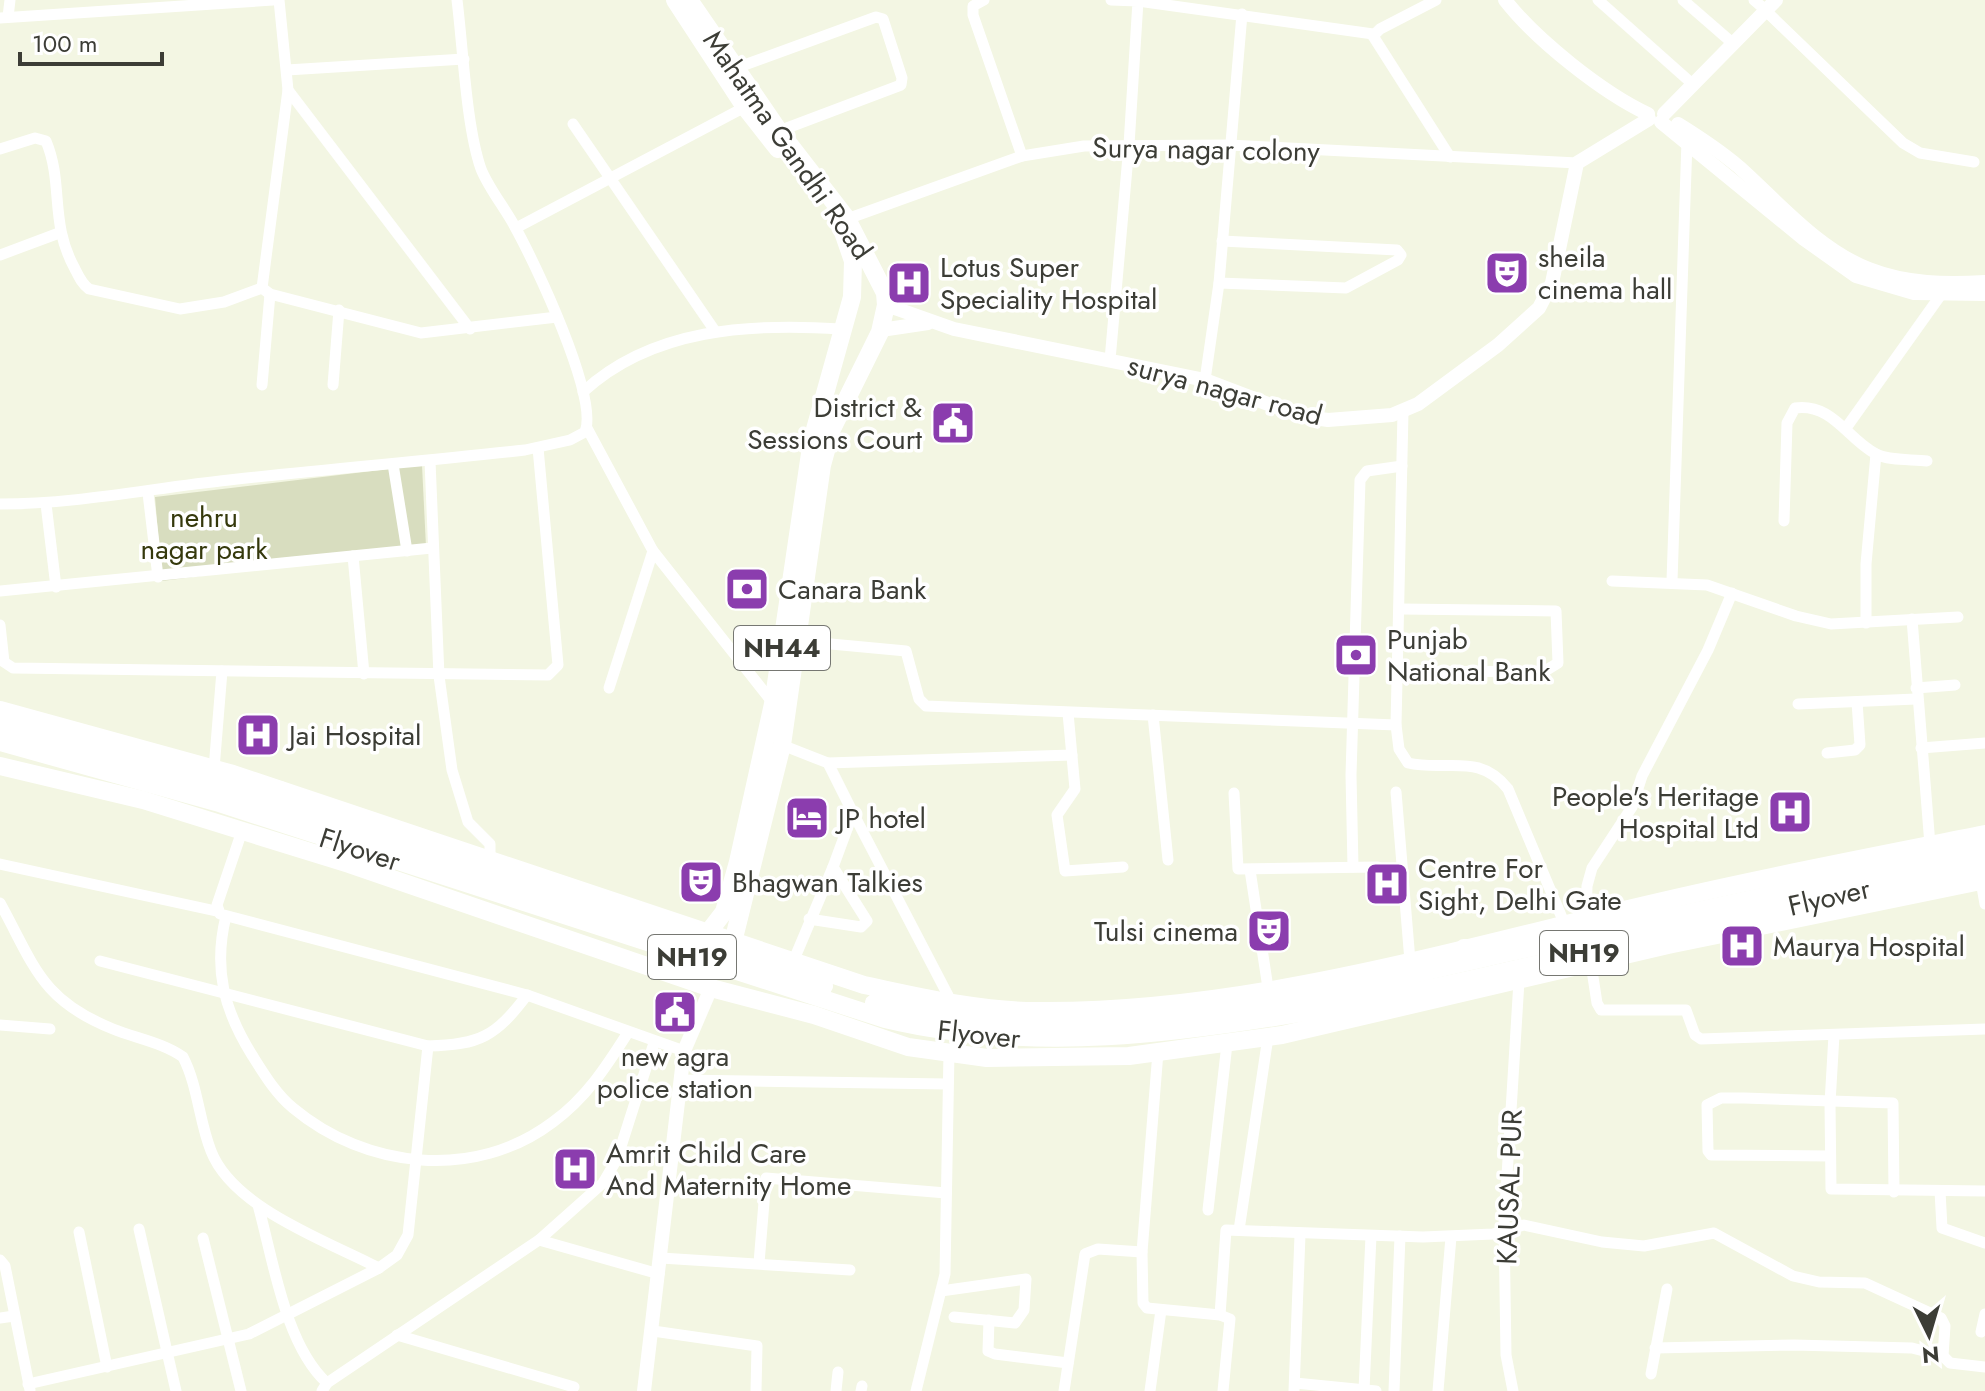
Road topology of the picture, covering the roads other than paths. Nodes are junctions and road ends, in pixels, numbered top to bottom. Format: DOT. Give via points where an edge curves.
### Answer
graph roads {
  1 [pos="10,0"];
  2 [pos="273,0"];
  3 [pos="279,0"];
  4 [pos="457,0"];
  5 [pos="675,0"];
  6 [pos="689,0"];
  7 [pos="984,0"];
  8 [pos="1111,0"];
  9 [pos="1436,0"];
  10 [pos="1505,0"];
  11 [pos="1598,0"];
  12 [pos="1683,0"];
  13 [pos="1138,1"];
  14 [pos="1765,3"];
  15 [pos="1242,14"];
  16 [pos="4,17"];
  17 [pos="1373,34"];
  18 [pos="1729,40"];
  19 [pos="464,59"];
  20 [pos="736,68"];
  21 [pos="287,70"];
  22 [pos="1688,80"];
  23 [pos="288,90"];
  24 [pos="745,107"];
  25 [pos="1657,114"];
  26 [pos="573,124"];
  27 [pos="779,131"];
  28 [pos="1687,141"];
  29 [pos="1129,145"];
  30 [pos="1229,145"];
  31 [pos="0,149"];
  32 [pos="1022,156"];
  33 [pos="1450,157"];
  34 [pos="1974,162"];
  35 [pos="1577,163"];
  36 [pos="609,180"];
  37 [pos="847,219"];
  38 [pos="516,228"];
  39 [pos="59,233"];
  40 [pos="1222,241"];
  41 [pos="0,255"];
  42 [pos="1985,282"];
  43 [pos="1219,283"];
  44 [pos="1945,290"];
  45 [pos="266,291"];
  46 [pos="1985,294"];
  47 [pos="852,297"];
  48 [pos="886,299"];
  49 [pos="339,310"];
  50 [pos="557,317"];
  51 [pos="929,323"];
  52 [pos="470,329"];
  53 [pos="841,329"];
  54 [pos="881,330"];
  55 [pos="715,331"];
  56 [pos="833,356"];
  57 [pos="1110,360"];
  58 [pos="861,366"];
  59 [pos="1205,380"];
  60 [pos="262,385"];
  61 [pos="333,385"];
  62 [pos="583,392"];
  63 [pos="1403,412"];
  64 [pos="587,428"];
  65 [pos="1846,428"];
  66 [pos="538,448"];
  67 [pos="1876,454"];
  68 [pos="430,461"];
  69 [pos="1927,461"];
  70 [pos="393,464"];
  71 [pos="1402,466"];
  72 [pos="148,493"];
  73 [pos="0,504"];
  74 [pos="46,504"];
  75 [pos="1784,521"];
  76 [pos="432,548"];
  77 [pos="407,551"];
  78 [pos="653,551"];
  79 [pos="353,556"];
  80 [pos="158,577"];
  81 [pos="1612,581"];
  82 [pos="1672,581"];
  83 [pos="56,587"];
  84 [pos="0,591"];
  85 [pos="1732,593"];
  86 [pos="1401,609"];
  87 [pos="1958,617"];
  88 [pos="1912,619"];
  89 [pos="1866,623"];
  90 [pos="0,625"];
  91 [pos="799,641"];
  92 [pos="222,671"];
  93 [pos="1398,672"];
  94 [pos="364,674"];
  95 [pos="439,676"];
  96 [pos="1955,685"];
  97 [pos="609,688"];
  98 [pos="1916,694"];
  99 [pos="1857,702"];
  100 [pos="773,704"];
  101 [pos="1798,704"];
  102 [pos="0,710"];
  103 [pos="1068,713"];
  104 [pos="1153,715"];
  105 [pos="1353,723"];
  106 [pos="0,725"];
  107 [pos="1396,725"];
  108 [pos="0,742"];
  109 [pos="1985,743"];
  110 [pos="782,745"];
  111 [pos="1921,748"];
  112 [pos="1827,753"];
  113 [pos="1072,755"];
  114 [pos="828,763"];
  115 [pos="0,766"];
  116 [pos="217,786"];
  117 [pos="1396,792"];
  118 [pos="1234,793"];
  119 [pos="275,796"];
  120 [pos="853,813"];
  121 [pos="472,828"];
  122 [pos="242,831"];
  123 [pos="1985,834"];
  124 [pos="1930,845"];
  125 [pos="1985,848"];
  126 [pos="469,853"];
  127 [pos="490,860"];
  128 [pos="1168,860"];
  129 [pos="0,864"];
  130 [pos="833,867"];
  131 [pos="1123,867"];
  132 [pos="1353,867"];
  133 [pos="1378,867"];
  134 [pos="1250,870"];
  135 [pos="1984,875"];
  136 [pos="0,903"];
  137 [pos="1985,904"];
  138 [pos="221,914"];
  139 [pos="809,919"];
  140 [pos="1586,920"];
  141 [pos="675,923"];
  142 [pos="1565,925"];
  143 [pos="707,934"];
  144 [pos="733,942"];
  145 [pos="1464,948"];
  146 [pos="1515,951"];
  147 [pos="773,955"];
  148 [pos="100,961"];
  149 [pos="1410,961"];
  150 [pos="793,962"];
  151 [pos="1591,964"];
  152 [pos="660,968"];
  153 [pos="1519,981"];
  154 [pos="711,988"];
  155 [pos="1268,988"];
  156 [pos="223,993"];
  157 [pos="527,995"];
  158 [pos="756,1000"];
  159 [pos="952,1003"];
  160 [pos="0,1025"];
  161 [pos="50,1029"];
  162 [pos="1985,1029"];
  163 [pos="627,1034"];
  164 [pos="1834,1035"];
  165 [pos="1268,1037"];
  166 [pos="654,1043"];
  167 [pos="1227,1044"];
  168 [pos="428,1046"];
  169 [pos="684,1051"];
  170 [pos="949,1052"];
  171 [pos="1158,1052"];
  172 [pos="680,1080"];
  173 [pos="947,1084"];
  174 [pos="1830,1103"];
  175 [pos="1829,1156"];
  176 [pos="414,1162"];
  177 [pos="1940,1191"];
  178 [pos="1985,1191"];
  179 [pos="1894,1192"];
  180 [pos="946,1193"];
  181 [pos="258,1205"];
  182 [pos="1208,1210"];
  183 [pos="139,1229"];
  184 [pos="1239,1230"];
  185 [pos="1504,1230"];
  186 [pos="79,1232"];
  187 [pos="1300,1235"];
  188 [pos="1371,1236"];
  189 [pos="1400,1236"];
  190 [pos="1451,1237"];
  191 [pos="203,1238"];
  192 [pos="539,1240"];
  193 [pos="1985,1243"];
  194 [pos="1142,1252"];
  195 [pos="0,1260"];
  196 [pos="759,1263"];
  197 [pos="660,1266"];
  198 [pos="379,1268"];
  199 [pos="850,1270"];
  200 [pos="1667,1289"];
  201 [pos="941,1291"];
  202 [pos="1161,1310"];
  203 [pos="1985,1314"];
  204 [pos="1220,1315"];
  205 [pos="14,1316"];
  206 [pos="290,1316"];
  207 [pos="954,1317"];
  208 [pos="0,1318"];
  209 [pos="989,1320"];
  210 [pos="653,1331"];
  211 [pos="1981,1332"];
  212 [pos="397,1335"];
  213 [pos="226,1342"];
  214 [pos="1655,1348"];
  215 [pos="168,1354"];
  216 [pos="1943,1356"];
  217 [pos="1068,1363"];
  218 [pos="107,1367"];
  219 [pos="1985,1367"];
  220 [pos="838,1372"];
  221 [pos="1651,1374"];
  222 [pos="324,1387"];
  223 [pos="574,1387"];
  224 [pos="1294,1387"];
  225 [pos="29,1388"];
  226 [pos="1370,1390"];
  227 [pos="176,1391"];
  228 [pos="241,1391"];
  229 [pos="644,1391"];
  230 [pos="756,1391"];
  231 [pos="836,1391"];
  232 [pos="916,1391"];
  233 [pos="1064,1391"];
  234 [pos="1150,1391"];
  235 [pos="1223,1391"];
  236 [pos="1394,1391"];
  237 [pos="1438,1391"];
  238 [pos="1513,1391"];
  1 -- 16 [label="street"];
  2 -- 16 [label="street"];
  3 -- 21 [label="street"];
  4 -- 19 [label="street"];
  5 -- 24 [label="main road, Mahatma Gandhi Road / NH44"];
  6 -- 20 [label="main road, Mahatma Gandhi Road"];
  7 -- 32 [label="street" via="973,6 973,15"];
  8 -- 13 [label="street"];
  9 -- 17 [label="street"];
  10 -- 25 [label="street" via="1541,38 1620,101"];
  11 -- 22 [label="street"];
  12 -- 18 [label="street"];
  13 -- 15 [label="street"];
  13 -- 29 [label="street"];
  14 -- 18 [label="street"];
  14 -- 25 [label="street"];
  14 -- 34 [label="street" via="1903,143 1920,153"];
  15 -- 17 [label="street"];
  15 -- 30 [label="street"];
  17 -- 33 [label="street"];
  18 -- 22 [label="street"];
  19 -- 21 [label="street"];
  19 -- 38 [label="street" via="481,168"];
  20 -- 27 [label="main road, Mahatma Gandhi Road"];
  20 -- 27 [label="street" via="876,17 883,19 901,85"];
  21 -- 23 [label="street"];
  22 -- 25 [label="street"];
  23 -- 45 [label="street"];
  23 -- 52 [label="street"];
  24 -- 36 [label="street"];
  24 -- 47 [label="main road, Mahatma Gandhi Road / NH44" via="843,231 853,261"];
  25 -- 28 [label="street"];
  25 -- 35 [label="street"];
  25 -- 44 [label="street" via="1735,164 1848,259"];
  26 -- 36 [label="street"];
  27 -- 37 [label="main road, Mahatma Gandhi Road"];
  28 -- 44 [label="street" via="1856,276 1914,293"];
  28 -- 82 [label="street"];
  29 -- 30 [label="street, Surya nagar colony"];
  29 -- 32 [label="street, Surya nagar colony"];
  29 -- 57 [label="street"];
  30 -- 33 [label="street, Surya nagar colony"];
  30 -- 40 [label="street"];
  31 -- 39 [label="street" via="35,138 46,141"];
  32 -- 37 [label="street, Surya nagar colony"];
  33 -- 35 [label="street, Surya nagar colony"];
  35 -- 63 [label="street, surya nagar road" via="1552,283 1539,308 1498,345"];
  36 -- 38 [label="street"];
  36 -- 55 [label="street"];
  37 -- 48 [label="main road, Mahatma Gandhi Road"];
  38 -- 50 [label="street"];
  39 -- 41 [label="street"];
  39 -- 45 [label="street" via="89,289 180,309"];
  40 -- 43 [label="street"];
  40 -- 43 [label="street" via="1397,250 1401,255 1346,288"];
  42 -- 44 [label="street"];
  43 -- 59 [label="street"];
  44 -- 46 [label="street"];
  44 -- 65 [label="street"];
  45 -- 49 [label="street"];
  45 -- 60 [label="street"];
  47 -- 48 [label="main road" via="868,290"];
  47 -- 53 [label="main road, Mahatma Gandhi Road / NH44"];
  48 -- 51 [label="street, surya nagar road"];
  48 -- 54 [label="main road, NH44"];
  49 -- 52 [label="street" via="415,332"];
  49 -- 61 [label="street"];
  50 -- 52 [label="street"];
  50 -- 62 [label="street"];
  51 -- 54 [label="street"];
  51 -- 57 [label="street, surya nagar road"];
  53 -- 55 [label="street"];
  53 -- 56 [label="main road, Mahatma Gandhi Road / NH44"];
  54 -- 58 [label="main road, NH44"];
  55 -- 62 [label="street" via="623,361"];
  56 -- 58 [label="main road"];
  56 -- 100 [label="main road, Mahatma Gandhi Road / NH44" via="812,440"];
  57 -- 59 [label="street, surya nagar road"];
  58 -- 91 [label="main road, NH44" via="822,465"];
  59 -- 63 [label="street, surya nagar road" via="1300,416 1328,420"];
  62 -- 64 [label="street"];
  63 -- 71 [label="street"];
  64 -- 66 [label="street" via="570,440"];
  64 -- 78 [label="street"];
  65 -- 67 [label="street"];
  65 -- 75 [label="street" via="1818,410 1800,407 1790,413"];
  66 -- 68 [label="street"];
  66 -- 95 [label="street" via="557,670 540,677"];
  67 -- 69 [label="street"];
  67 -- 89 [label="street"];
  68 -- 70 [label="street"];
  68 -- 76 [label="street"];
  70 -- 72 [label="street"];
  70 -- 77 [label="street"];
  71 -- 86 [label="street"];
  71 -- 105 [label="street" via="1361,476"];
  72 -- 74 [label="street"];
  72 -- 80 [label="street"];
  73 -- 74 [label="street"];
  74 -- 83 [label="street"];
  76 -- 77 [label="street"];
  76 -- 95 [label="street"];
  77 -- 79 [label="street"];
  78 -- 97 [label="street"];
  78 -- 100 [label="street"];
  79 -- 80 [label="street"];
  79 -- 94 [label="street"];
  80 -- 83 [label="street"];
  81 -- 82 [label="street"];
  82 -- 85 [label="street"];
  83 -- 84 [label="street"];
  85 -- 89 [label="street" via="1808,620"];
  85 -- 140 [label="street" via="1632,807 1589,875"];
  86 -- 93 [label="street"];
  86 -- 93 [label="street" via="1556,611 1558,663 1545,671"];
  87 -- 88 [label="street"];
  88 -- 89 [label="street"];
  88 -- 98 [label="street"];
  90 -- 92 [label="street" via="4,662 10,667"];
  91 -- 103 [label="street" via="906,651 919,699 926,706"];
  91 -- 110 [label="main road, NH44"];
  92 -- 94 [label="street"];
  92 -- 116 [label="street"];
  93 -- 107 [label="street"];
  94 -- 95 [label="street"];
  95 -- 121 [label="street" via="454,782"];
  96 -- 98 [label="street"];
  98 -- 99 [label="street"];
  98 -- 111 [label="street"];
  99 -- 101 [label="street"];
  99 -- 112 [label="street" via="1860,745"];
  100 -- 143 [label="main road, Mahatma Gandhi Road / NH44" via="724,912"];
  102 -- 116 [label="main road"];
  103 -- 104 [label="street"];
  103 -- 113 [label="street"];
  104 -- 105 [label="street"];
  104 -- 128 [label="street"];
  105 -- 107 [label="street"];
  105 -- 132 [label="street"];
  106 -- 116 [label="main road, NH19"];
  107 -- 142 [label="street" via="1399,749 1408,763 1473,766 1502,781"];
  108 -- 116 [label="main road, Flyover / NH19"];
  109 -- 111 [label="street"];
  110 -- 114 [label="street"];
  110 -- 144 [label="main road, NH44"];
  111 -- 124 [label="street"];
  113 -- 114 [label="street"];
  113 -- 131 [label="street" via="1075,789 1057,815 1065,871"];
  114 -- 120 [label="street"];
  115 -- 122 [label="main road" via="143,800"];
  116 -- 119 [label="main road, Flyover / NH19"];
  116 -- 135 [label="main road, Flyover / NH19" via="908,1025 1026,1039 1181,1030 1408,994"];
  117 -- 149 [label="street"];
  118 -- 134 [label="street" via="1235,864"];
  119 -- 126 [label="main road"];
  119 -- 146 [label="main road, Flyover / NH19" via="888,1007 953,1020 1022,1026 1159,1018 1350,987"];
  120 -- 130 [label="street"];
  120 -- 159 [label="street"];
  121 -- 126 [label="street"];
  121 -- 127 [label="street" via="490,844"];
  122 -- 138 [label="street"];
  122 -- 152 [label="main road"];
  123 -- 124 [label="main road"];
  124 -- 140 [label="main road"];
  125 -- 146 [label="main road, NH19"];
  126 -- 127 [label="main road"];
  127 -- 141 [label="main road"];
  129 -- 138 [label="street"];
  130 -- 139 [label="street"];
  130 -- 139 [label="street" via="866,914 867,924"];
  132 -- 133 [label="street"];
  132 -- 134 [label="street"];
  134 -- 155 [label="street"];
  135 -- 137 [label="street"];
  135 -- 151 [label="main road"];
  136 -- 181 [label="street" via="54,996 105,1026 183,1057 217,1163"];
  138 -- 156 [label="street"];
  138 -- 157 [label="street"];
  139 -- 150 [label="street"];
  140 -- 142 [label="main road"];
  141 -- 143 [label="main road"];
  141 -- 152 [label="main road"];
  142 -- 145 [label="main road"];
  143 -- 144 [label="main road"];
  144 -- 147 [label="main road"];
  145 -- 146 [label="main road"];
  145 -- 149 [label="main road"];
  147 -- 150 [label="main road"];
  147 -- 158 [label="main road"];
  148 -- 156 [label="street"];
  149 -- 155 [label="main road"];
  150 -- 159 [label="main road" via="864,985"];
  151 -- 153 [label="main road"];
  151 -- 164 [label="street" via="1601,1010 1686,1010 1701,1039"];
  152 -- 154 [label="main road"];
  153 -- 165 [label="main road"];
  153 -- 185 [label="street, KAUSAL PUR"];
  154 -- 158 [label="main road"];
  154 -- 169 [label="street"];
  155 -- 159 [label="main road" via="1184,1002 1037,1011"];
  156 -- 168 [label="street"];
  156 -- 176 [label="street" via="252,1054 294,1109 359,1145"];
  157 -- 163 [label="street"];
  157 -- 168 [label="street" via="508,1020 480,1040"];
  158 -- 170 [label="main road" via="908,1047"];
  160 -- 161 [label="street"];
  162 -- 164 [label="street"];
  163 -- 166 [label="street"];
  163 -- 176 [label="street" via="587,1092 538,1132 470,1157"];
  164 -- 174 [label="street"];
  165 -- 167 [label="main road"];
  165 -- 184 [label="street"];
  166 -- 169 [label="street"];
  166 -- 192 [label="street" via="611,1173"];
  167 -- 171 [label="main road"];
  167 -- 182 [label="street"];
  168 -- 176 [label="street"];
  169 -- 172 [label="street"];
  170 -- 171 [label="main road" via="987,1058"];
  170 -- 173 [label="street"];
  171 -- 194 [label="street"];
  172 -- 173 [label="street"];
  172 -- 197 [label="street"];
  173 -- 180 [label="street"];
  174 -- 175 [label="street"];
  174 -- 175 [label="street" via="1728,1098 1706,1108 1711,1155"];
  174 -- 179 [label="street" via="1894,1104"];
  175 -- 179 [label="street" via="1833,1191"];
  176 -- 198 [label="street" via="408,1235 397,1255"];
  177 -- 178 [label="street"];
  177 -- 179 [label="street"];
  177 -- 193 [label="street" via="1942,1228"];
  180 -- 196 [label="street" via="766,1178"];
  180 -- 201 [label="street"];
  181 -- 198 [label="street"];
  181 -- 206 [label="street"];
  183 -- 215 [label="street"];
  184 -- 187 [label="street"];
  184 -- 204 [label="street" via="1223,1232"];
  185 -- 190 [label="street"];
  185 -- 216 [label="street" via="1524,1225 1644,1246 1718,1234 1793,1276 1865,1283 1941,1318"];
  185 -- 238 [label="street, KAUSAL PUR" via="1506,1355"];
  186 -- 218 [label="street"];
  187 -- 188 [label="street"];
  187 -- 224 [label="street"];
  188 -- 189 [label="street"];
  188 -- 226 [label="street"];
  189 -- 190 [label="street"];
  189 -- 236 [label="street"];
  190 -- 237 [label="street"];
  191 -- 213 [label="street"];
  192 -- 197 [label="street"];
  192 -- 212 [label="street"];
  194 -- 202 [label="street" via="1143,1305"];
  194 -- 217 [label="street" via="1098,1249 1085,1254"];
  195 -- 205 [label="street"];
  196 -- 197 [label="street"];
  196 -- 199 [label="street"];
  197 -- 210 [label="street"];
  198 -- 206 [label="street"];
  200 -- 214 [label="street"];
  201 -- 209 [label="street" via="1026,1279 1024,1310 1015,1323"];
  201 -- 232 [label="street"];
  202 -- 204 [label="street"];
  202 -- 234 [label="street"];
  203 -- 211 [label="street"];
  204 -- 235 [label="street" via="1232,1323"];
  205 -- 208 [label="street"];
  205 -- 225 [label="street"];
  206 -- 213 [label="street"];
  206 -- 222 [label="street" via="303,1353"];
  207 -- 209 [label="street"];
  209 -- 217 [label="street" via="988,1351"];
  210 -- 229 [label="street"];
  210 -- 230 [label="street" via="757,1346"];
  212 -- 222 [label="street"];
  212 -- 223 [label="street"];
  213 -- 215 [label="street"];
  213 -- 228 [label="street"];
  214 -- 216 [label="street" via="1809,1345 1920,1349"];
  214 -- 221 [label="street"];
  215 -- 218 [label="street"];
  215 -- 227 [label="street"];
  216 -- 219 [label="street" via="1950,1363"];
  217 -- 233 [label="street"];
  218 -- 225 [label="street"];
  220 -- 231 [label="street"];
  224 -- 226 [label="street"];
}
